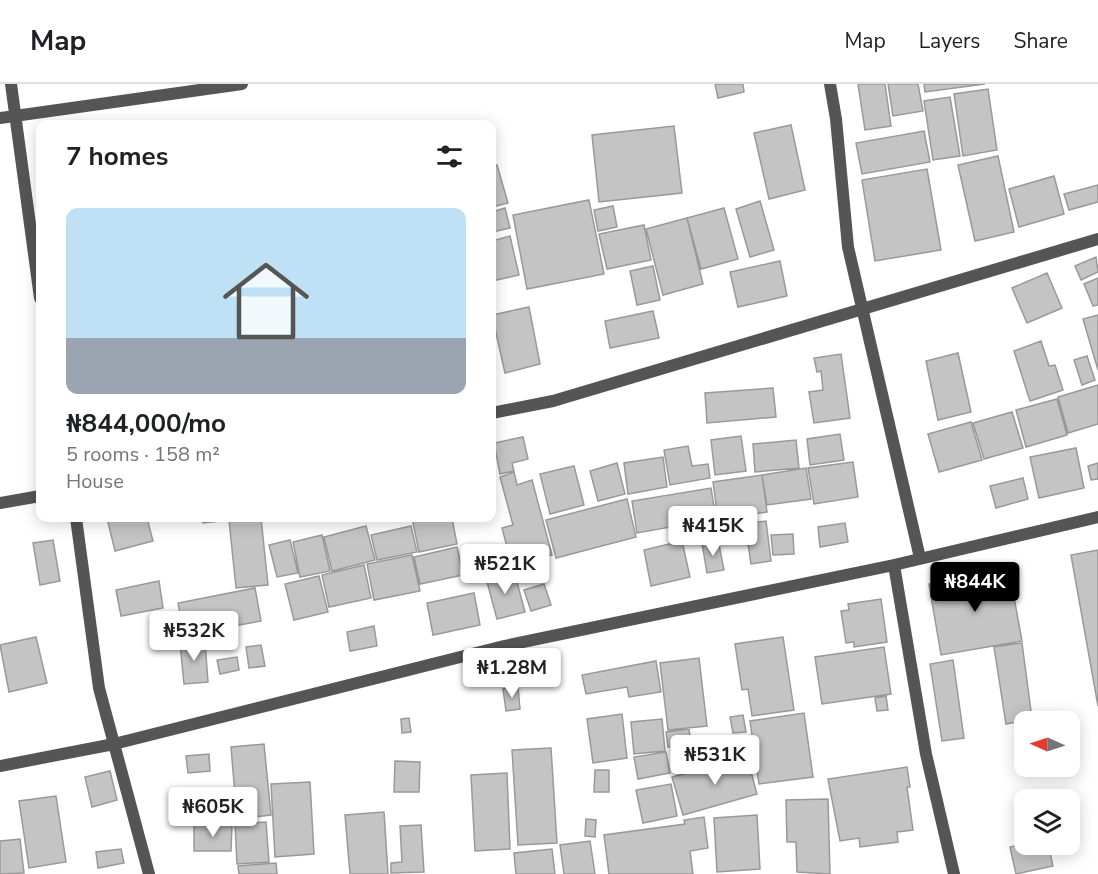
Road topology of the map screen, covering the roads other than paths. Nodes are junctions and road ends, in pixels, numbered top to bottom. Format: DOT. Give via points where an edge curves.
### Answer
graph roads {
  1 [pos="11,84"];
  2 [pos="242,84"];
  3 [pos="830,84"];
  4 [pos="15,115"];
  5 [pos="0,118"];
  6 [pos="1098,239"];
  7 [pos="36,269"];
  8 [pos="861,309"];
  9 [pos="496,412"];
  10 [pos="36,497"];
  11 [pos="0,503"];
  12 [pos="1098,517"];
  13 [pos="77,522"];
  14 [pos="920,558"];
  15 [pos="894,565"];
  16 [pos="114,744"];
  17 [pos="0,766"];
  18 [pos="148,874"];
  19 [pos="954,874"];
  1 -- 4 [label="street"];
  2 -- 4 [label="street"];
  3 -- 8 [label="street" via="848,247"];
  4 -- 5 [label="street"];
  4 -- 7 [label="street"];
  6 -- 8 [label="street"];
  8 -- 9 [label="street" via="553,401"];
  8 -- 14 [label="street"];
  10 -- 11 [label="street"];
  12 -- 14 [label="street"];
  13 -- 16 [label="street" via="99,688"];
  14 -- 15 [label="street"];
  15 -- 16 [label="street" via="504,646"];
  15 -- 19 [label="street" via="926,754"];
  16 -- 17 [label="street"];
  16 -- 18 [label="street"];
}
